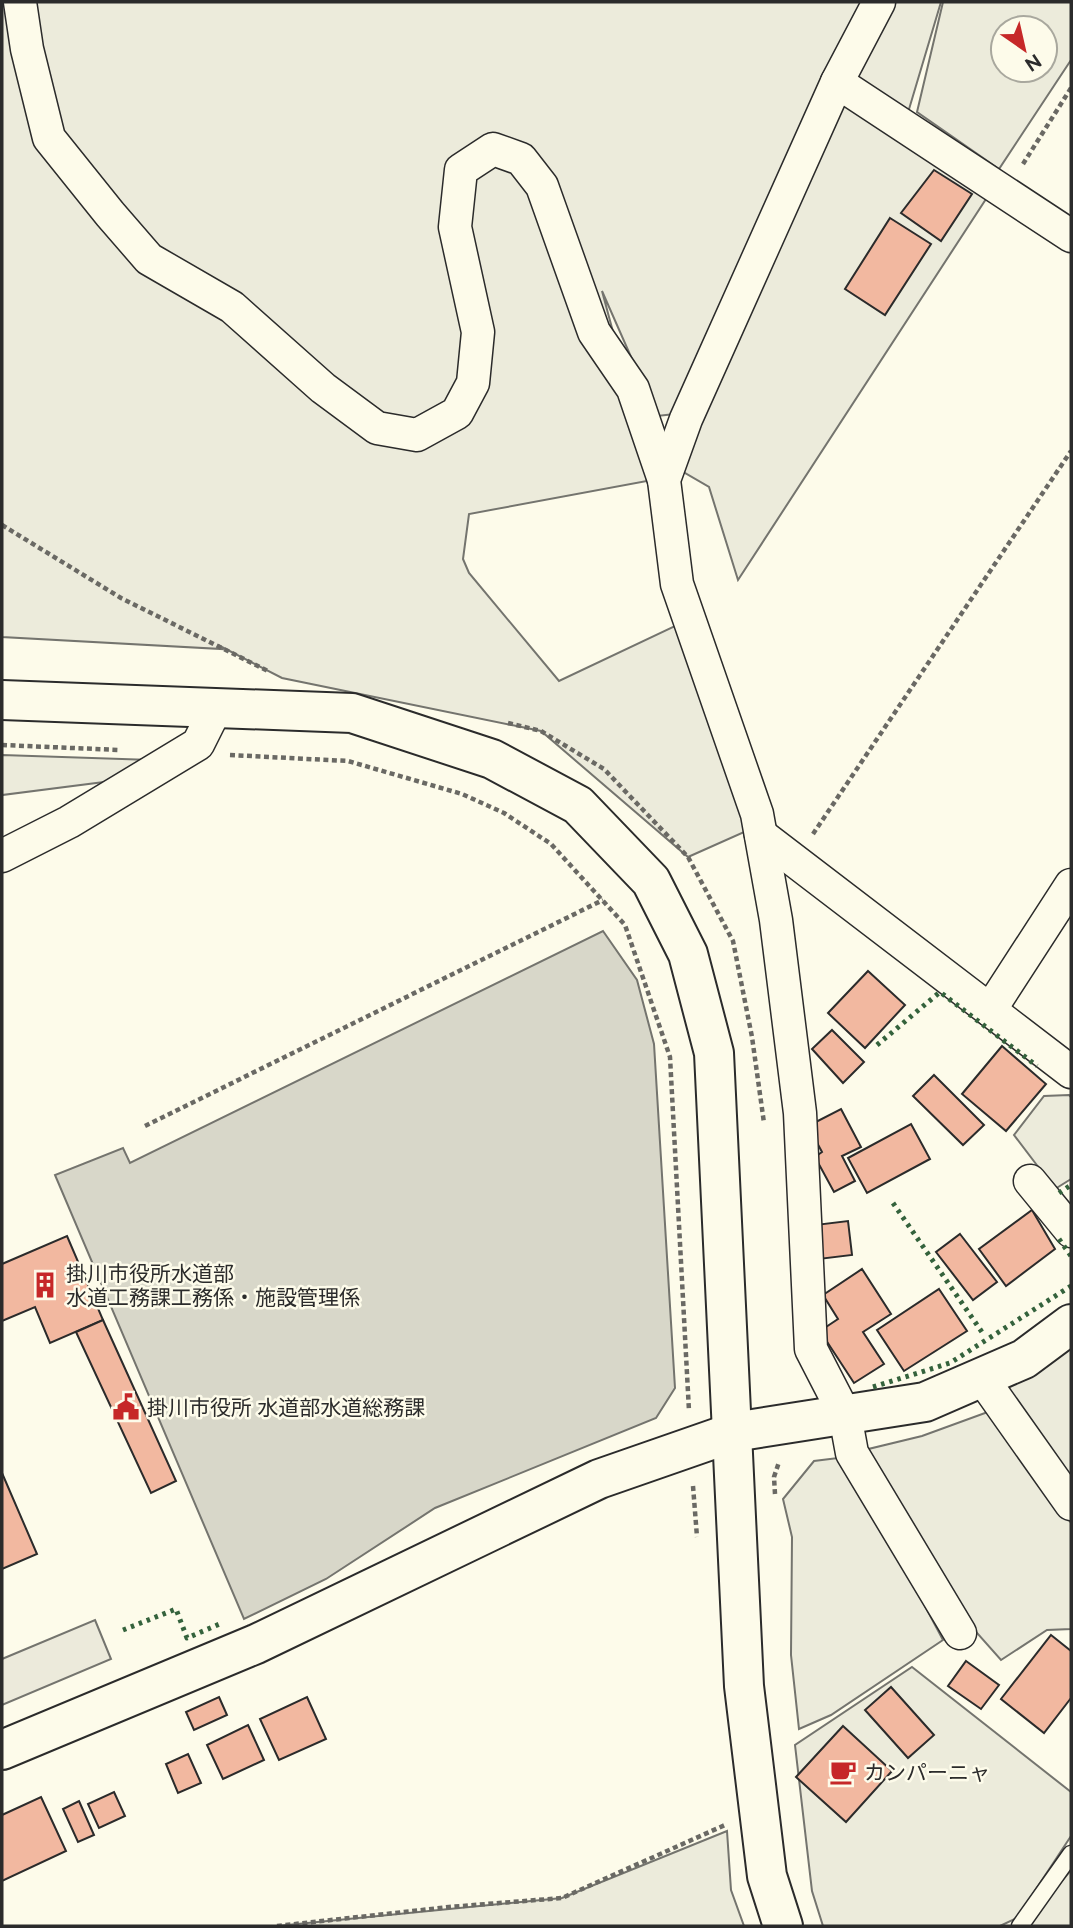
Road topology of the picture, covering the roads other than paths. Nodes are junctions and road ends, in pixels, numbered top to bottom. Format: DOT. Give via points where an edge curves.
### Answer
graph roads {
  1 [pos="20,2"];
  2 [pos="879,2"];
  3 [pos="837,82"];
  4 [pos="1071,236"];
  5 [pos="664,480"];
  6 [pos="2,700"];
  7 [pos="216,708"];
  8 [pos="761,835"];
  9 [pos="2,856"];
  10 [pos="1071,885"];
  11 [pos="990,1010"];
  12 [pos="1071,1072"];
  13 [pos="1030,1181"];
  14 [pos="1071,1231"];
  15 [pos="1071,1324"];
  16 [pos="982,1378"];
  17 [pos="845,1415"];
  18 [pos="734,1432"];
  19 [pos="1071,1504"];
  20 [pos="960,1633"];
  21 [pos="2,1750"];
  22 [pos="1071,1854"];
  23 [pos="783,1926"];
  24 [pos="1020,1926"];
  1 -- 5 [label="street" via="49,138 110,214 149,259 232,307 323,388 377,428 417,435 457,413 473,383 478,332 455,227 461,170 493,149 521,159 542,186 594,331 633,389"];
  2 -- 3 [label="street"];
  3 -- 4 [label="street"];
  3 -- 5 [label="street" via="686,419"];
  5 -- 8 [label="street" via="677,584"];
  6 -- 7 [label="street"];
  7 -- 9 [label="street" via="198,744 69,822"];
  7 -- 18 [label="street" via="352,713 492,759 578,805 650,881 688,954 714,1053"];
  8 -- 11 [label="street"];
  8 -- 17 [label="street" via="800,1113 811,1349"];
  10 -- 11 [label="street"];
  11 -- 12 [label="street"];
  13 -- 14 [label="street"];
  15 -- 16 [label="street" via="1024,1360"];
  16 -- 17 [label="street" via="925,1402"];
  16 -- 19 [label="street"];
  17 -- 18 [label="street"];
  17 -- 20 [label="street" via="852,1453"];
  18 -- 21 [label="street" via="599,1479 256,1644"];
  18 -- 23 [label="street" via="744,1686 767,1876"];
  22 -- 24 [label="lane"];
}
